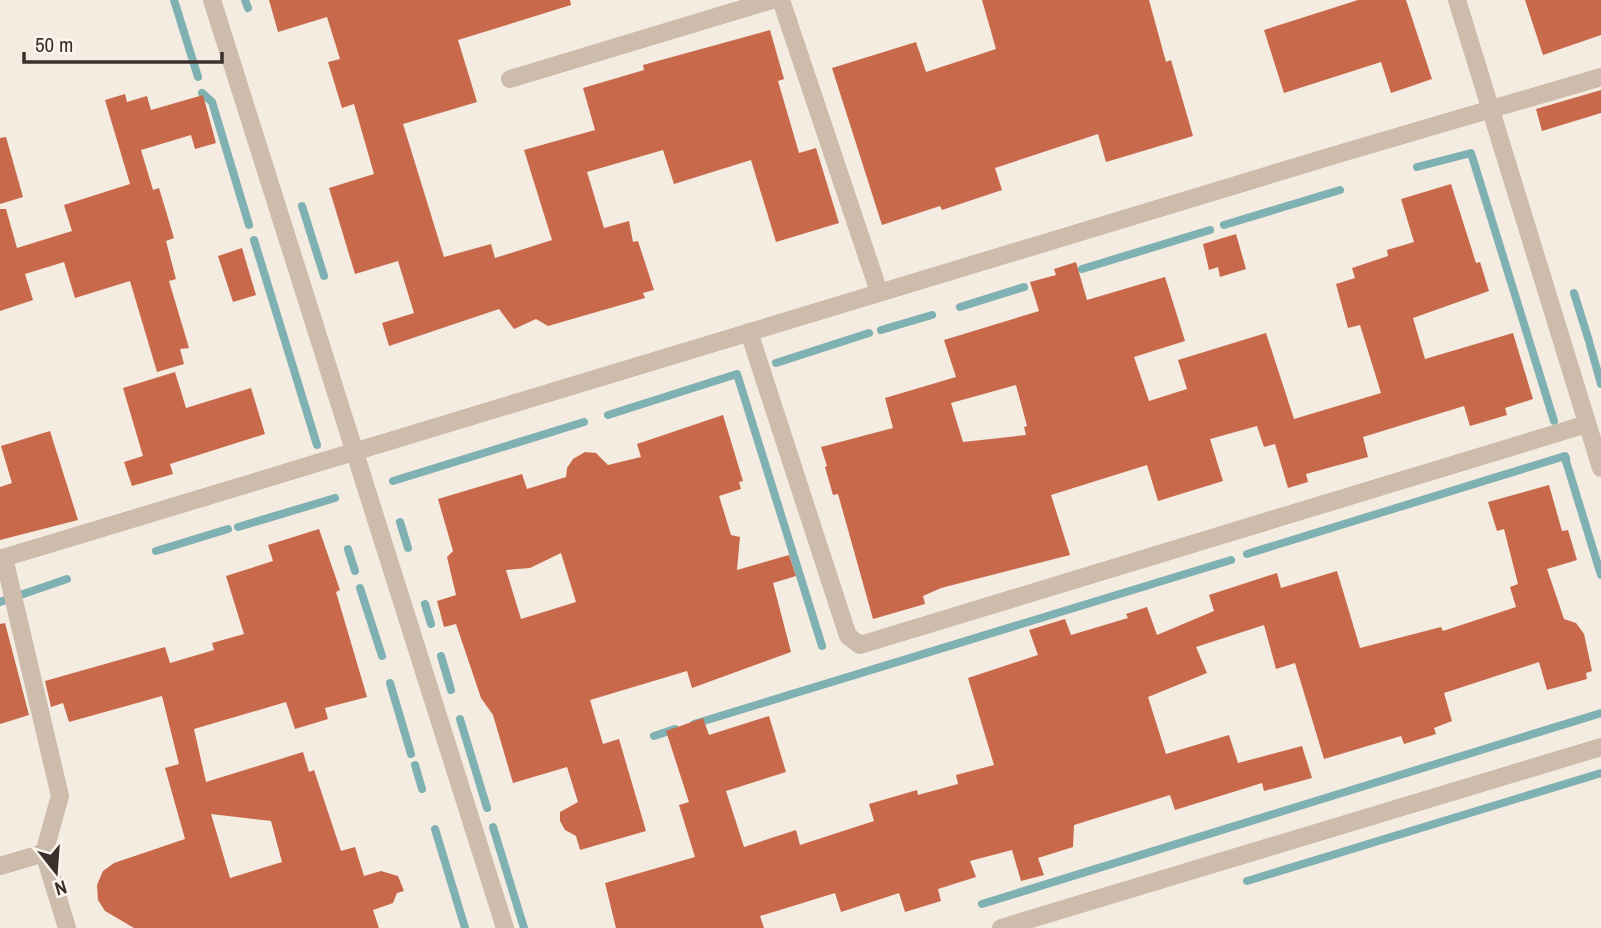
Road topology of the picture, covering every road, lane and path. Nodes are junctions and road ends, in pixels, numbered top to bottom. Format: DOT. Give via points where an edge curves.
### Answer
graph roads {
  1 [pos="212,0"];
  2 [pos="772,0"];
  3 [pos="781,0"];
  4 [pos="1457,0"];
  5 [pos="1601,77"];
  6 [pos="510,79"];
  7 [pos="1490,110"];
  8 [pos="880,292"];
  9 [pos="748,332"];
  10 [pos="1587,424"];
  11 [pos="355,451"];
  12 [pos="1601,468"];
  13 [pos="2,559"];
  14 [pos="1601,747"];
  15 [pos="44,853"];
  16 [pos="0,866"];
  17 [pos="67,928"];
  18 [pos="505,928"];
  19 [pos="1001,928"];
  1 -- 11 [label="street"];
  2 -- 6 [label="street"];
  3 -- 8 [label="street"];
  4 -- 7 [label="street"];
  5 -- 7 [label="street"];
  7 -- 8 [label="street"];
  7 -- 10 [label="street"];
  8 -- 9 [label="street"];
  9 -- 10 [label="street" via="848,636 860,645"];
  9 -- 11 [label="street"];
  10 -- 12 [label="street"];
  11 -- 13 [label="street"];
  11 -- 18 [label="street"];
  13 -- 15 [label="street" via="60,796"];
  14 -- 19 [label="street"];
  15 -- 16 [label="street"];
  15 -- 17 [label="street"];
}
